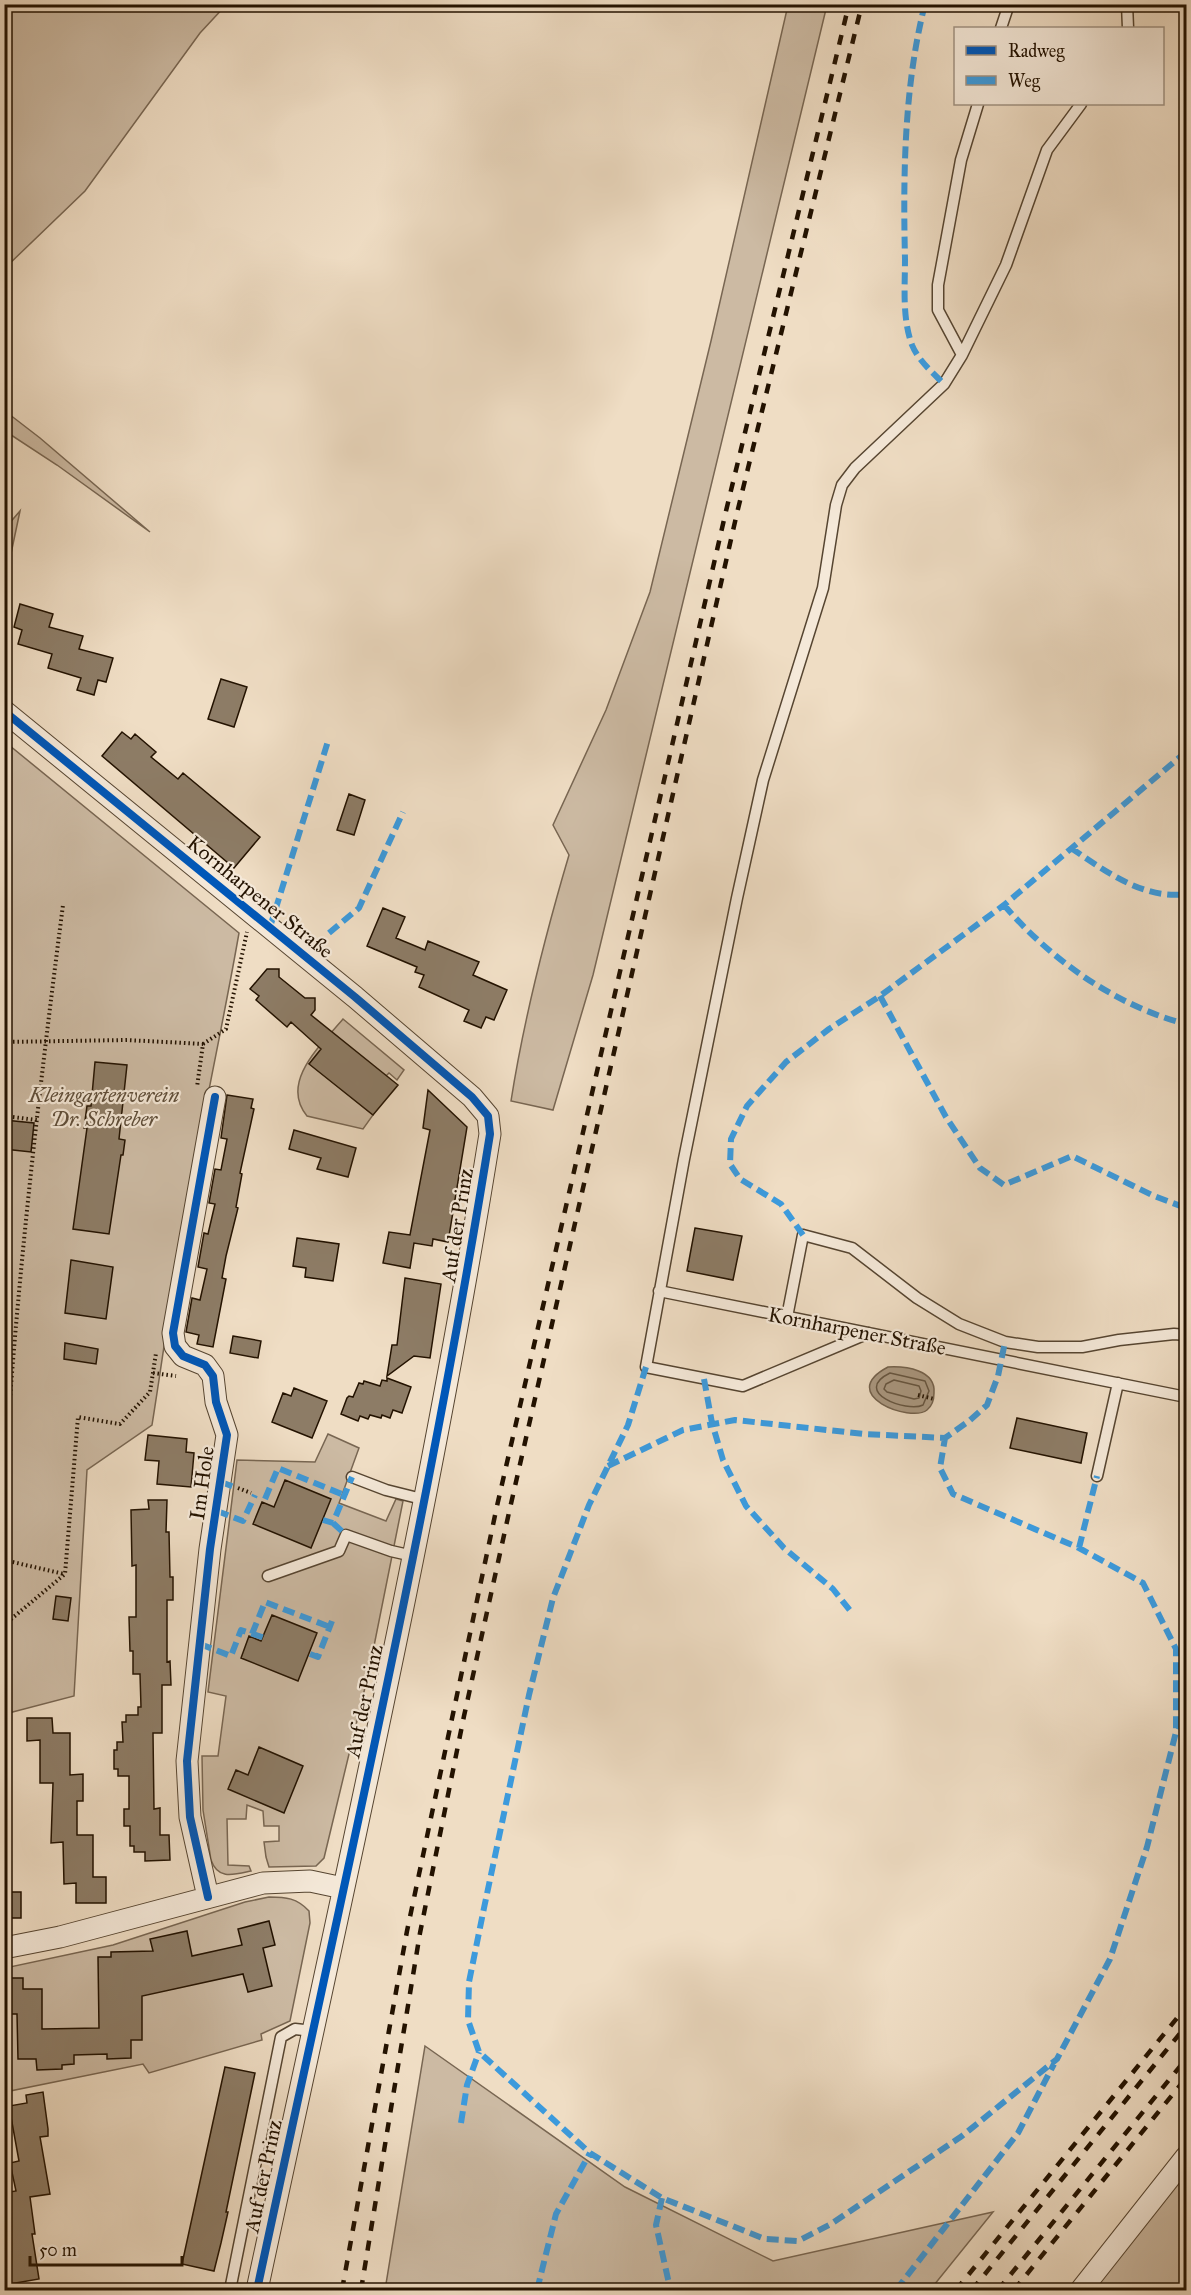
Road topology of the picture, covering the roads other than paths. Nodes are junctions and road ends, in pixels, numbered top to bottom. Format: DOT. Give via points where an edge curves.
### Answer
graph roads {
  1 [pos="1009,4"];
  2 [pos="1128,4"];
  3 [pos="1002,27"];
  4 [pos="1128,27"];
  5 [pos="978,105"];
  6 [pos="1080,105"];
  7 [pos="962,355"];
  8 [pos="4,711"];
  9 [pos="205,1095"];
  10 [pos="488,1116"];
  11 [pos="659,1291"];
  12 [pos="787,1317"];
  13 [pos="870,1333"];
  14 [pos="1186,1335"];
  15 [pos="1118,1383"];
  16 [pos="1186,1397"];
  17 [pos="1097,1476"];
  18 [pos="352,1477"];
  19 [pos="426,1500"];
  20 [pos="413,1556"];
  21 [pos="268,1576"];
  22 [pos="343,1888"];
  23 [pos="208,1897"];
  24 [pos="4,1948"];
  25 [pos="313,2031"];
  26 [pos="1186,2157"];
  27 [pos="230,2290"];
  28 [pos="257,2290"];
  29 [pos="1081,2290"];
  1 -- 3 [label="lane"];
  2 -- 4 [label="lane"];
  5 -- 7 [label="lane" via="961,160 938,285 938,310"];
  6 -- 7 [label="lane" via="1047,150 1006,265"];
  7 -- 11 [label="lane" via="944,384 842,485 823,588 763,780"];
  8 -- 10 [label="street, Kornharpener Straße" via="463,1089"];
  9 -- 23 [label="street, Im Hole" via="173,1333 175,1346 183,1356 205,1365 213,1376 216,1402 227,1435 210,1549 188,1761 190,1817"];
  10 -- 19 [label="street, Auf der Prinz" via="490,1134"];
  11 -- 12 [label="lane, Kornharpener Straße"];
  11 -- 13 [label="lane" via="646,1367 704,1379 743,1386"];
  12 -- 13 [label="lane, Kornharpener Straße"];
  12 -- 14 [label="lane" via="803,1235 852,1248 917,1298 959,1324 1005,1342 1082,1347"];
  13 -- 15 [label="lane, Kornharpener Straße"];
  15 -- 16 [label="lane, Kornharpener Straße"];
  15 -- 17 [label="lane"];
  18 -- 19 [label="lane"];
  19 -- 20 [label="street, Auf der Prinz"];
  20 -- 21 [label="lane" via="346,1535 339,1551"];
  20 -- 22 [label="street, Auf der Prinz"];
  22 -- 23 [label="street" via="285,1880"];
  22 -- 25 [label="street, Auf der Prinz"];
  23 -- 24 [label="street"];
  25 -- 27 [label="lane" via="295,2029 281,2037"];
  25 -- 28 [label="street, Auf der Prinz"];
  26 -- 29 [label="street"];
}
